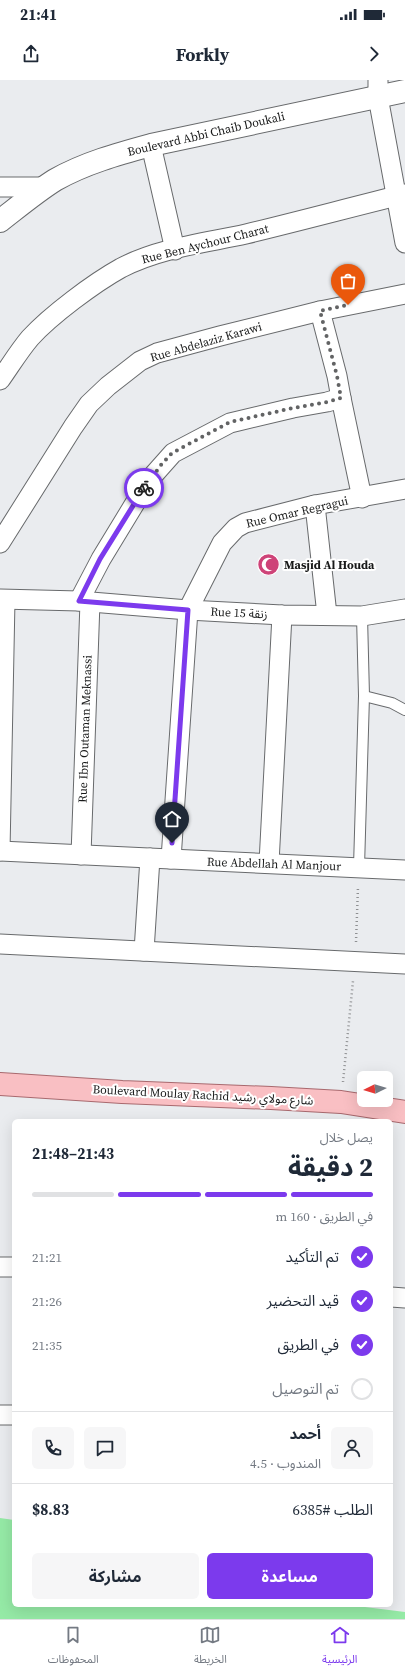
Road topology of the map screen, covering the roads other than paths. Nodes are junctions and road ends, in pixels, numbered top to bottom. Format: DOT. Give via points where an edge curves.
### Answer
graph roads {
  1 [pos="378,88"];
  2 [pos="405,91"];
  3 [pos="151,145"];
  4 [pos="0,187"];
  5 [pos="45,187"];
  6 [pos="400,195"];
  7 [pos="0,221"];
  8 [pos="405,243"];
  9 [pos="175,250"];
  10 [pos="405,294"];
  11 [pos="320,311"];
  12 [pos="0,380"];
  13 [pos="341,398"];
  14 [pos="405,489"];
  15 [pos="362,498"];
  16 [pos="315,505"];
  17 [pos="0,543"];
  18 [pos="2,599"];
  19 [pos="85,602"];
  20 [pos="405,609"];
  21 [pos="188,610"];
  22 [pos="282,615"];
  23 [pos="327,616"];
  24 [pos="362,616"];
  25 [pos="364,696"];
  26 [pos="405,710"];
  27 [pos="0,851"];
  28 [pos="81,855"];
  29 [pos="150,858"];
  30 [pos="171,859"];
  31 [pos="269,864"];
  32 [pos="359,867"];
  33 [pos="405,870"];
  34 [pos="0,944"];
  35 [pos="144,951"];
  36 [pos="405,964"];
  37 [pos="0,1084"];
  38 [pos="405,1112"];
  39 [pos="0,1267"];
  40 [pos="12,1267"];
  41 [pos="393,1297"];
  42 [pos="405,1298"];
  43 [pos="0,1415"];
  44 [pos="12,1415"];
  1 -- 2 [label="street, Boulevard Abbi Chaib Doukali"];
  1 -- 3 [label="street, Boulevard Abbi Chaib Doukali"];
  1 -- 6 [label="street"];
  3 -- 5 [label="street, Boulevard Abbi Chaib Doukali" via="77,169"];
  3 -- 9 [label="street"];
  4 -- 5 [label="street"];
  5 -- 7 [label="street, Boulevard Abbi Chaib Doukali"];
  6 -- 8 [label="street"];
  6 -- 9 [label="street, Rue Ben Aychour Charat" via="335,213"];
  9 -- 12 [label="street, Rue Ben Aychour Charat" via="121,268 91,288 32,337"];
  10 -- 11 [label="street, Rue Abdelaziz Karawi"];
  11 -- 13 [label="street"];
  11 -- 17 [label="street, Rue Abdelaziz Karawi" via="157,353 140,361 89,404"];
  13 -- 15 [label="street"];
  13 -- 19 [label="street" via="230,422 172,453 149,480 100,559"];
  14 -- 15 [label="street, Rue Omar Regragui"];
  15 -- 16 [label="street, Rue Omar Regragui"];
  16 -- 21 [label="street, Rue Omar Regragui" via="245,523 236,528 222,543"];
  16 -- 23 [label="street"];
  18 -- 19 [label="street, Rue 15 زنقة"];
  18 -- 27 [label="street"];
  19 -- 21 [label="street, Rue 15 زنقة"];
  19 -- 28 [label="street, Rue Ibn Outaman Meknassi"];
  20 -- 24 [label="street, Rue 15 زنقة"];
  21 -- 22 [label="street, Rue 15 زنقة"];
  21 -- 30 [label="street"];
  22 -- 23 [label="street, Rue 15 زنقة"];
  22 -- 31 [label="street"];
  23 -- 24 [label="street, Rue 15 زنقة"];
  24 -- 25 [label="lane"];
  25 -- 26 [label="lane" via="392,703"];
  25 -- 32 [label="lane"];
  27 -- 28 [label="street, Rue Abdellah Al Manjour"];
  28 -- 29 [label="street, Rue Abdellah Al Manjour"];
  29 -- 30 [label="street, Rue Abdellah Al Manjour"];
  29 -- 35 [label="street"];
  30 -- 31 [label="street, Rue Abdellah Al Manjour"];
  31 -- 32 [label="street, Rue Abdellah Al Manjour"];
  32 -- 33 [label="street, Rue Abdellah Al Manjour"];
  34 -- 35 [label="street"];
  35 -- 36 [label="street"];
  37 -- 38 [label="main road, Boulevard Moulay Rachid شارع مولاي رشيد" via="341,1102"];
  39 -- 40 [label="street"];
  41 -- 42 [label="street"];
  43 -- 44 [label="street"];
}
